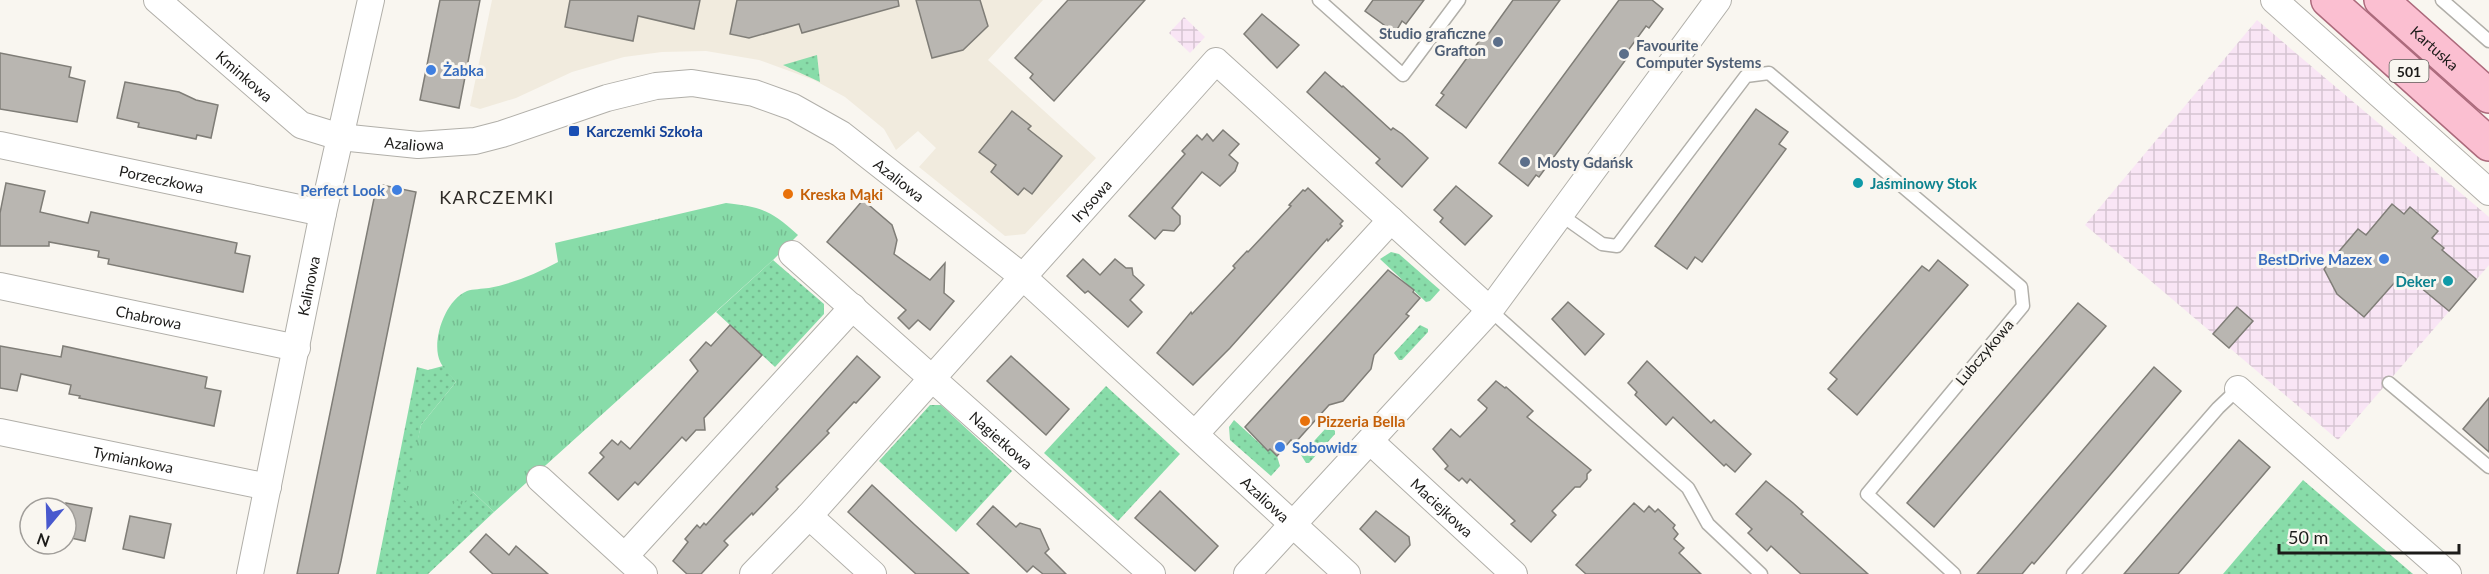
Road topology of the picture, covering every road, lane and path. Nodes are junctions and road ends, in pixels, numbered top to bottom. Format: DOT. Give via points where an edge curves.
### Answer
graph roads {
  1 [pos="157,0"];
  2 [pos="371,0"];
  3 [pos="1319,0"];
  4 [pos="1459,0"];
  5 [pos="1719,0"];
  6 [pos="2274,0"];
  7 [pos="2328,0"];
  8 [pos="2381,0"];
  9 [pos="2442,0"];
  10 [pos="2489,41"];
  11 [pos="2489,96"];
  12 [pos="340,137"];
  13 [pos="2489,144"];
  14 [pos="0,146"];
  15 [pos="2489,192"];
  16 [pos="323,213"];
  17 [pos="1561,215"];
  18 [pos="1391,220"];
  19 [pos="792,254"];
  20 [pos="1023,277"];
  21 [pos="0,286"];
  22 [pos="853,307"];
  23 [pos="1490,310"];
  24 [pos="297,348"];
  25 [pos="931,377"];
  26 [pos="2389,383"];
  27 [pos="2238,389"];
  28 [pos="0,432"];
  29 [pos="1195,434"];
  30 [pos="1370,441"];
  31 [pos="2489,467"];
  32 [pos="540,479"];
  33 [pos="268,488"];
  34 [pos="809,516"];
  35 [pos="1294,525"];
  36 [pos="625,556"];
  37 [pos="250,574"];
  38 [pos="644,574"];
  39 [pos="753,574"];
  40 [pos="873,574"];
  41 [pos="1152,574"];
  42 [pos="1247,574"];
  43 [pos="1347,574"];
  44 [pos="1514,574"];
  45 [pos="1761,574"];
  46 [pos="1954,574"];
  47 [pos="2073,574"];
  48 [pos="2448,574"];
  1 -- 12 [label="street, Kminkowa" via="301,125"];
  2 -- 12 [label="street, Kalinowa"];
  3 -- 4 [label="lane" via="1403,75"];
  5 -- 17 [label="street"];
  6 -- 15 [label="street"];
  7 -- 13 [label="main road, 501"];
  8 -- 11 [label="main road, Kartuska / 501"];
  9 -- 10 [label="lane"];
  12 -- 16 [label="street, Kalinowa"];
  12 -- 20 [label="street, Azaliowa" via="452,144 502,134 607,98 656,86 693,83 754,93 793,107 841,134"];
  14 -- 16 [label="street, Porzeczkowa"];
  16 -- 24 [label="street, Kalinowa"];
  17 -- 23 [label="street"];
  17 -- 46 [label="lane, Lubczykowa" via="1602,244 1617,246 1746,76 1769,73 2021,287 2023,306 1867,494"];
  18 -- 20 [label="street, Irysowa" via="1216,61"];
  18 -- 23 [label="street, Irysowa"];
  18 -- 29 [label="street"];
  19 -- 22 [label="street, Nagietkowa"];
  20 -- 25 [label="street, Irysowa"];
  20 -- 29 [label="street, Azaliowa"];
  21 -- 24 [label="street, Chabrowa"];
  22 -- 25 [label="street, Nagietkowa"];
  22 -- 36 [label="street"];
  23 -- 30 [label="street"];
  23 -- 45 [label="lane" via="1688,488 1708,524"];
  24 -- 33 [label="street, Kalinowa"];
  25 -- 34 [label="street, Irysowa"];
  25 -- 41 [label="street, Nagietkowa"];
  26 -- 31 [label="lane"];
  27 -- 47 [label="lane"];
  27 -- 48 [label="street"];
  28 -- 33 [label="street, Tymiankowa"];
  29 -- 35 [label="street, Azaliowa"];
  30 -- 35 [label="street"];
  30 -- 44 [label="street, Maciejkowa"];
  32 -- 36 [label="street"];
  33 -- 37 [label="street, Kalinowa"];
  34 -- 39 [label="street, Irysowa"];
  34 -- 40 [label="street"];
  35 -- 42 [label="street"];
  35 -- 43 [label="street, Azaliowa"];
  36 -- 38 [label="street"];
}
